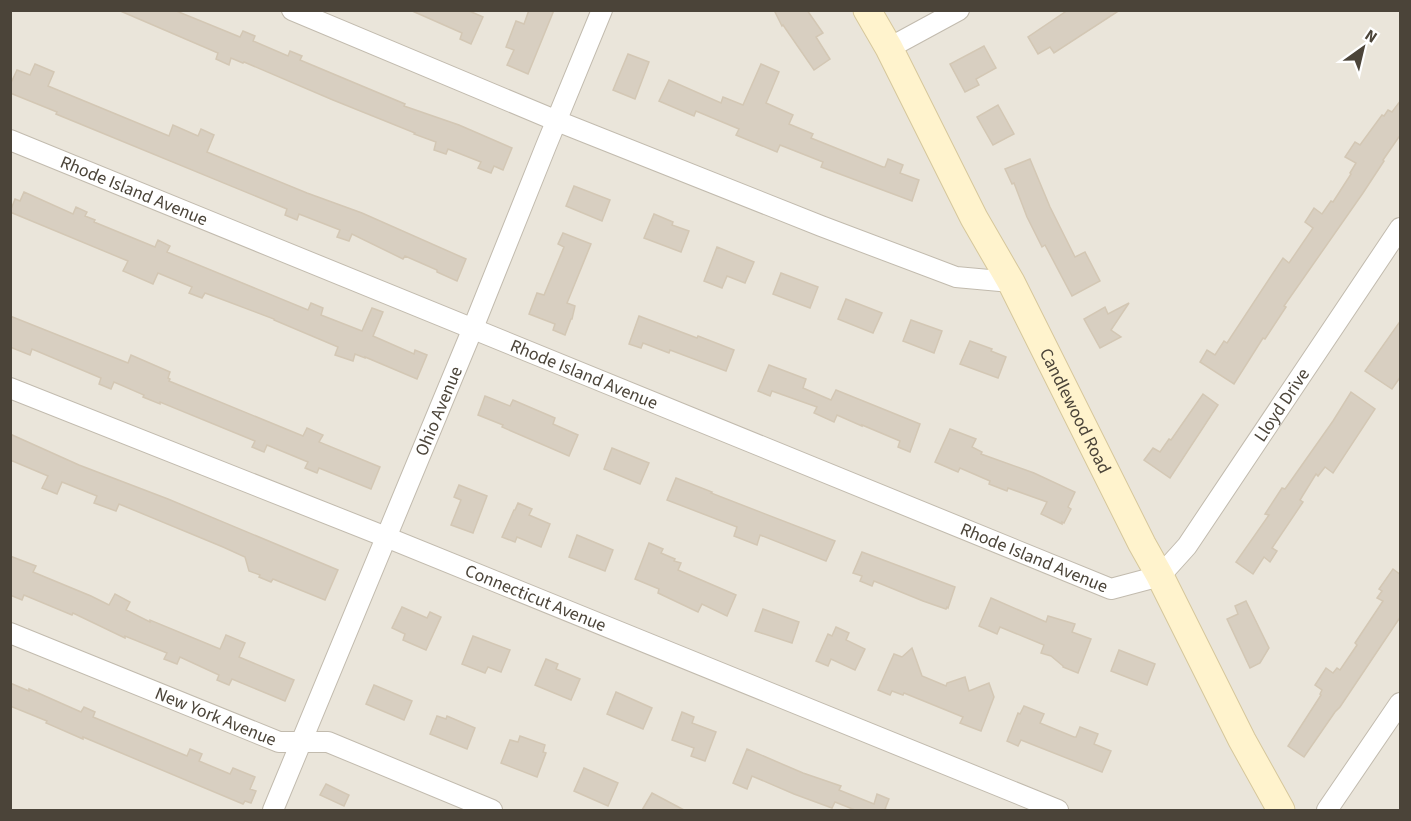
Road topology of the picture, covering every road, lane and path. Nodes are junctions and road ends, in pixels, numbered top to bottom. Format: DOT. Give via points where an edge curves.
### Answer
graph roads {
  1 [pos="291,10"];
  2 [pos="602,10"];
  3 [pos="867,10"];
  4 [pos="959,10"];
  5 [pos="889,48"];
  6 [pos="557,121"];
  7 [pos="10,140"];
  8 [pos="1401,228"];
  9 [pos="1011,282"];
  10 [pos="473,328"];
  11 [pos="10,387"];
  12 [pos="386,537"];
  13 [pos="1160,576"];
  14 [pos="10,633"];
  15 [pos="1401,703"];
  16 [pos="301,742"];
  17 [pos="273,810"];
  18 [pos="492,810"];
  19 [pos="1058,810"];
  20 [pos="1281,810"];
  21 [pos="1327,810"];
  1 -- 6 [label="street"];
  2 -- 6 [label="street, Ohio Avenue"];
  3 -- 5 [label="street, Candlewood Road"];
  4 -- 5 [label="street"];
  5 -- 9 [label="street, Candlewood Road" via="974,218"];
  6 -- 9 [label="street" via="956,277"];
  6 -- 10 [label="street, Ohio Avenue"];
  7 -- 10 [label="street, Rhode Island Avenue"];
  8 -- 13 [label="street, Lloyd Drive" via="1187,546"];
  9 -- 13 [label="street, Candlewood Road"];
  10 -- 12 [label="street, Ohio Avenue"];
  10 -- 13 [label="street, Rhode Island Avenue" via="1111,589"];
  11 -- 12 [label="street, Connecticut Avenue"];
  12 -- 16 [label="street, Ohio Avenue"];
  12 -- 19 [label="street, Connecticut Avenue"];
  13 -- 20 [label="street, Candlewood Road"];
  14 -- 16 [label="street, New York Avenue" via="279,742"];
  15 -- 21 [label="street"];
  16 -- 17 [label="street, Ohio Avenue"];
  16 -- 18 [label="street, New York Avenue" via="328,742"];
}
